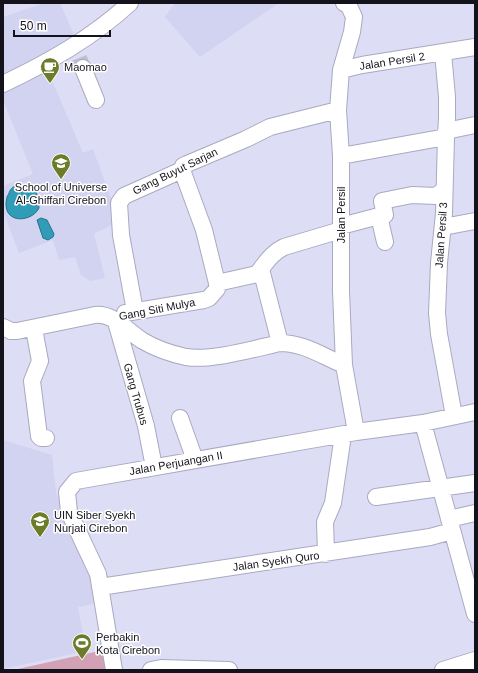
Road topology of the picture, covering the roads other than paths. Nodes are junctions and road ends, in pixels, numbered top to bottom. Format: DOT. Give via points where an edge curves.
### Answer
graph roads {
  1 [pos="348,4"];
  2 [pos="124,6"];
  3 [pos="475,47"];
  4 [pos="442,53"];
  5 [pos="78,58"];
  6 [pos="341,70"];
  7 [pos="3,84"];
  8 [pos="96,100"];
  9 [pos="338,110"];
  10 [pos="475,125"];
  11 [pos="446,134"];
  12 [pos="341,156"];
  13 [pos="182,170"];
  14 [pos="444,190"];
  15 [pos="379,216"];
  16 [pos="475,221"];
  17 [pos="443,227"];
  18 [pos="341,228"];
  19 [pos="385,242"];
  20 [pos="261,269"];
  21 [pos="217,283"];
  22 [pos="135,311"];
  23 [pos="114,320"];
  24 [pos="3,327"];
  25 [pos="34,329"];
  26 [pos="280,343"];
  27 [pos="344,365"];
  28 [pos="475,412"];
  29 [pos="454,416"];
  30 [pos="180,418"];
  31 [pos="423,423"];
  32 [pos="349,434"];
  33 [pos="46,438"];
  34 [pos="195,460"];
  35 [pos="154,467"];
  36 [pos="475,483"];
  37 [pos="440,488"];
  38 [pos="376,497"];
  39 [pos="475,513"];
  40 [pos="451,525"];
  41 [pos="326,554"];
  42 [pos="100,587"];
  43 [pos="475,614"];
  44 [pos="475,660"];
  45 [pos="114,670"];
  46 [pos="151,670"];
  47 [pos="229,670"];
  48 [pos="443,670"];
  1 -- 6 [label="street, Jalan Persil" via="354,17"];
  2 -- 5 [label="street" via="98,30"];
  3 -- 4 [label="street, Jalan Persil 2"];
  4 -- 6 [label="street, Jalan Persil 2"];
  4 -- 11 [label="street, Jalan Persil 3" via="447,97"];
  5 -- 7 [label="street" via="44,64"];
  5 -- 8 [label="street"];
  6 -- 9 [label="street, Jalan Persil"];
  9 -- 12 [label="street, Jalan Persil"];
  9 -- 13 [label="street, Gang Buyut Sarjan" via="270,127 186,164"];
  10 -- 11 [label="street"];
  11 -- 12 [label="street"];
  11 -- 14 [label="street, Jalan Persil 3"];
  12 -- 18 [label="street, Jalan Persil"];
  13 -- 21 [label="street" via="204,230"];
  13 -- 22 [label="street, Gang Buyut Sarjan" via="124,196 119,203 121,235"];
  14 -- 15 [label="street" via="436,196 412,195 382,201 385,215"];
  14 -- 17 [label="street, Jalan Persil 3"];
  15 -- 18 [label="street"];
  15 -- 19 [label="street"];
  16 -- 17 [label="street"];
  17 -- 29 [label="street, Jalan Persil 3" via="437,313"];
  18 -- 20 [label="street" via="278,250"];
  18 -- 27 [label="street, Jalan Persil"];
  20 -- 21 [label="street" via="252,276"];
  20 -- 26 [label="street"];
  21 -- 22 [label="street, Gang Siti Mulya" via="217,289 204,300"];
  22 -- 23 [label="street, Gang Siti Mulya"];
  23 -- 25 [label="street" via="99,315"];
  23 -- 26 [label="street" via="142,341 185,357 202,358"];
  23 -- 35 [label="street, Gang Trubus" via="146,426"];
  24 -- 25 [label="street" via="16,332"];
  25 -- 33 [label="street" via="40,361 32,381 40,436"];
  26 -- 27 [label="street" via="298,344"];
  27 -- 32 [label="street, Jalan Persil"];
  28 -- 29 [label="street, Jalan Perjuangan II"];
  29 -- 31 [label="street, Jalan Perjuangan II"];
  30 -- 34 [label="street"];
  31 -- 32 [label="street, Jalan Perjuangan II"];
  31 -- 37 [label="street"];
  32 -- 34 [label="street, Jalan Perjuangan II"];
  32 -- 41 [label="street, Jalan Persil" via="333,503 325,522"];
  34 -- 35 [label="street, Jalan Perjuangan II"];
  35 -- 42 [label="street, Jalan Perjuangan II" via="77,480 67,490 69,512 98,574"];
  36 -- 37 [label="street"];
  37 -- 38 [label="street"];
  37 -- 40 [label="street"];
  39 -- 40 [label="street, Jalan Syekh Quro"];
  40 -- 41 [label="street, Jalan Syekh Quro" via="430,538"];
  40 -- 43 [label="street"];
  41 -- 42 [label="street, Jalan Syekh Quro"];
  42 -- 45 [label="street, Jalan Perjuangan II"];
  44 -- 48 [label="street"];
  46 -- 47 [label="street"];
}
